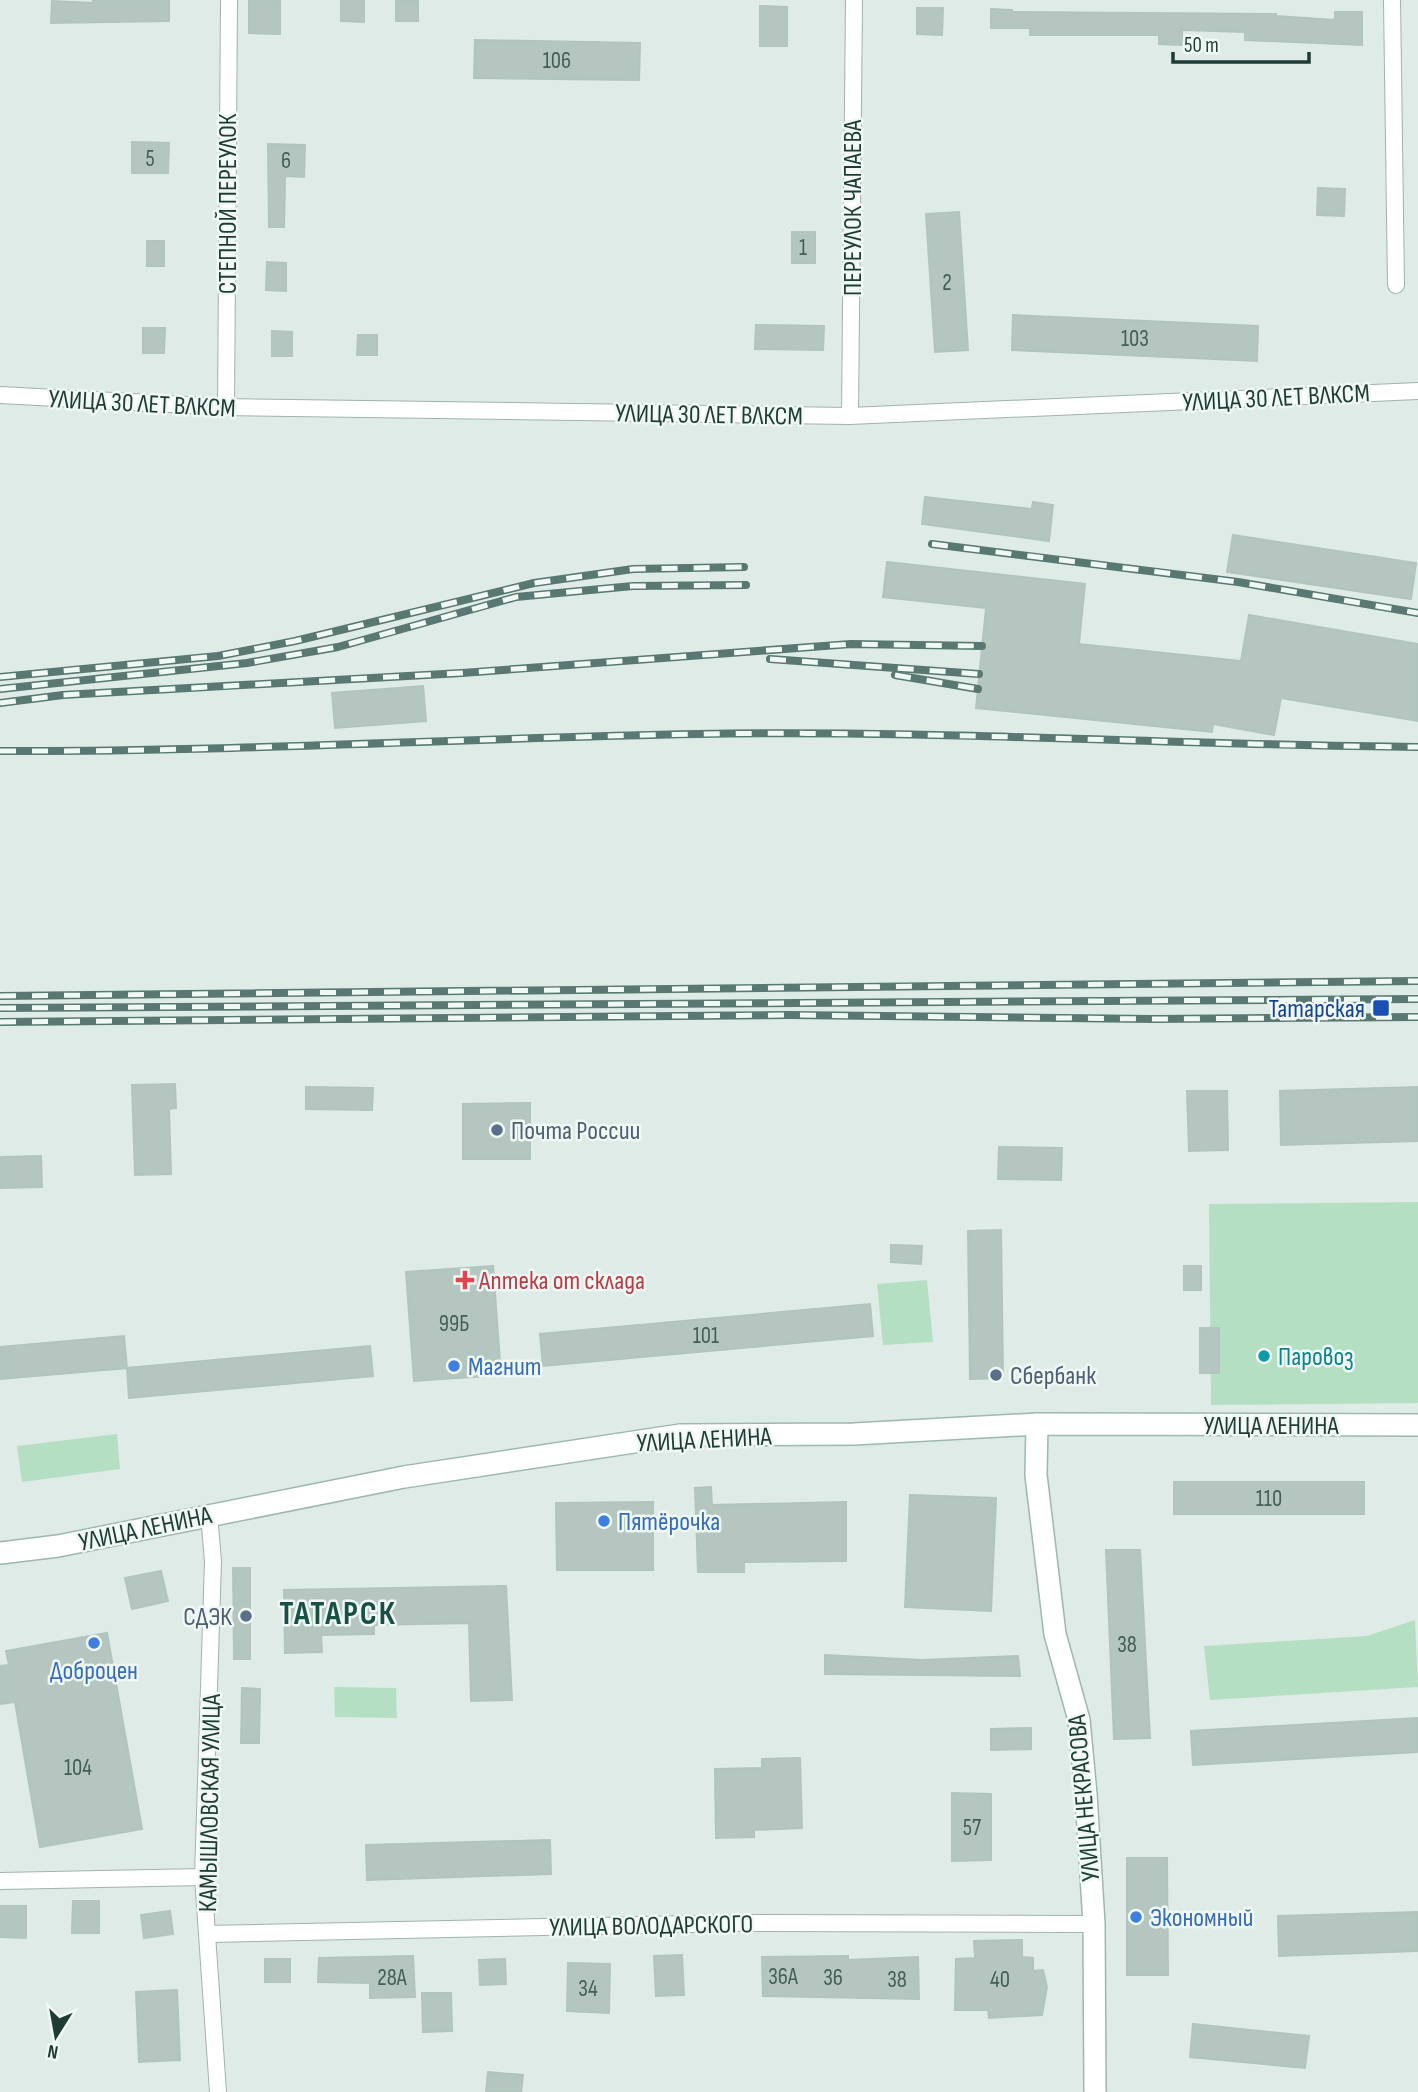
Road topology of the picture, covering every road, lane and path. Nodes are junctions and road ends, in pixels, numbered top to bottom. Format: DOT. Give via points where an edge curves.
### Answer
graph roads {
  1 [pos="229,0"];
  2 [pos="854,0"];
  3 [pos="1392,0"];
  4 [pos="1396,285"];
  5 [pos="1418,391"];
  6 [pos="0,396"];
  7 [pos="226,407"];
  8 [pos="850,416"];
  9 [pos="1037,1424"];
  10 [pos="1418,1425"];
  11 [pos="209,1514"];
  12 [pos="0,1553"];
  13 [pos="203,1877"];
  14 [pos="0,1881"];
  15 [pos="1094,1924"];
  16 [pos="208,1934"];
  17 [pos="218,2092"];
  18 [pos="1095,2092"];
  1 -- 7 [label="street, СТЕПНОЙ ПЕРЕУЛОК"];
  2 -- 8 [label="street, ПЕРЕУЛОК ЧАПАЕВА"];
  3 -- 4 [label="street"];
  5 -- 8 [label="street, УЛИЦА 30 ЛЕТ ВЛКСМ"];
  6 -- 7 [label="street, УЛИЦА 30 ЛЕТ ВЛКСМ"];
  7 -- 8 [label="street, УЛИЦА 30 ЛЕТ ВЛКСМ"];
  9 -- 10 [label="main road, УЛИЦА ЛЕНИНА"];
  9 -- 11 [label="main road, УЛИЦА ЛЕНИНА" via="854,1434 680,1435 404,1477"];
  9 -- 15 [label="main road, УЛИЦА НЕКРАСОВА" via="1036,1475 1055,1634 1079,1720"];
  11 -- 12 [label="main road, УЛИЦА ЛЕНИНА" via="58,1546"];
  11 -- 13 [label="street, КАМЫШЛОВСКАЯ УЛИЦА" via="213,1561"];
  13 -- 14 [label="street"];
  13 -- 16 [label="street, КАМЫШЛОВСКАЯ УЛИЦА"];
  15 -- 16 [label="street, УЛИЦА ВОЛОДАРСКОГО" via="739,1923"];
  15 -- 18 [label="main road, УЛИЦА НЕКРАСОВА"];
  16 -- 17 [label="street, КАМЫШЛОВСКАЯ УЛИЦА"];
}
